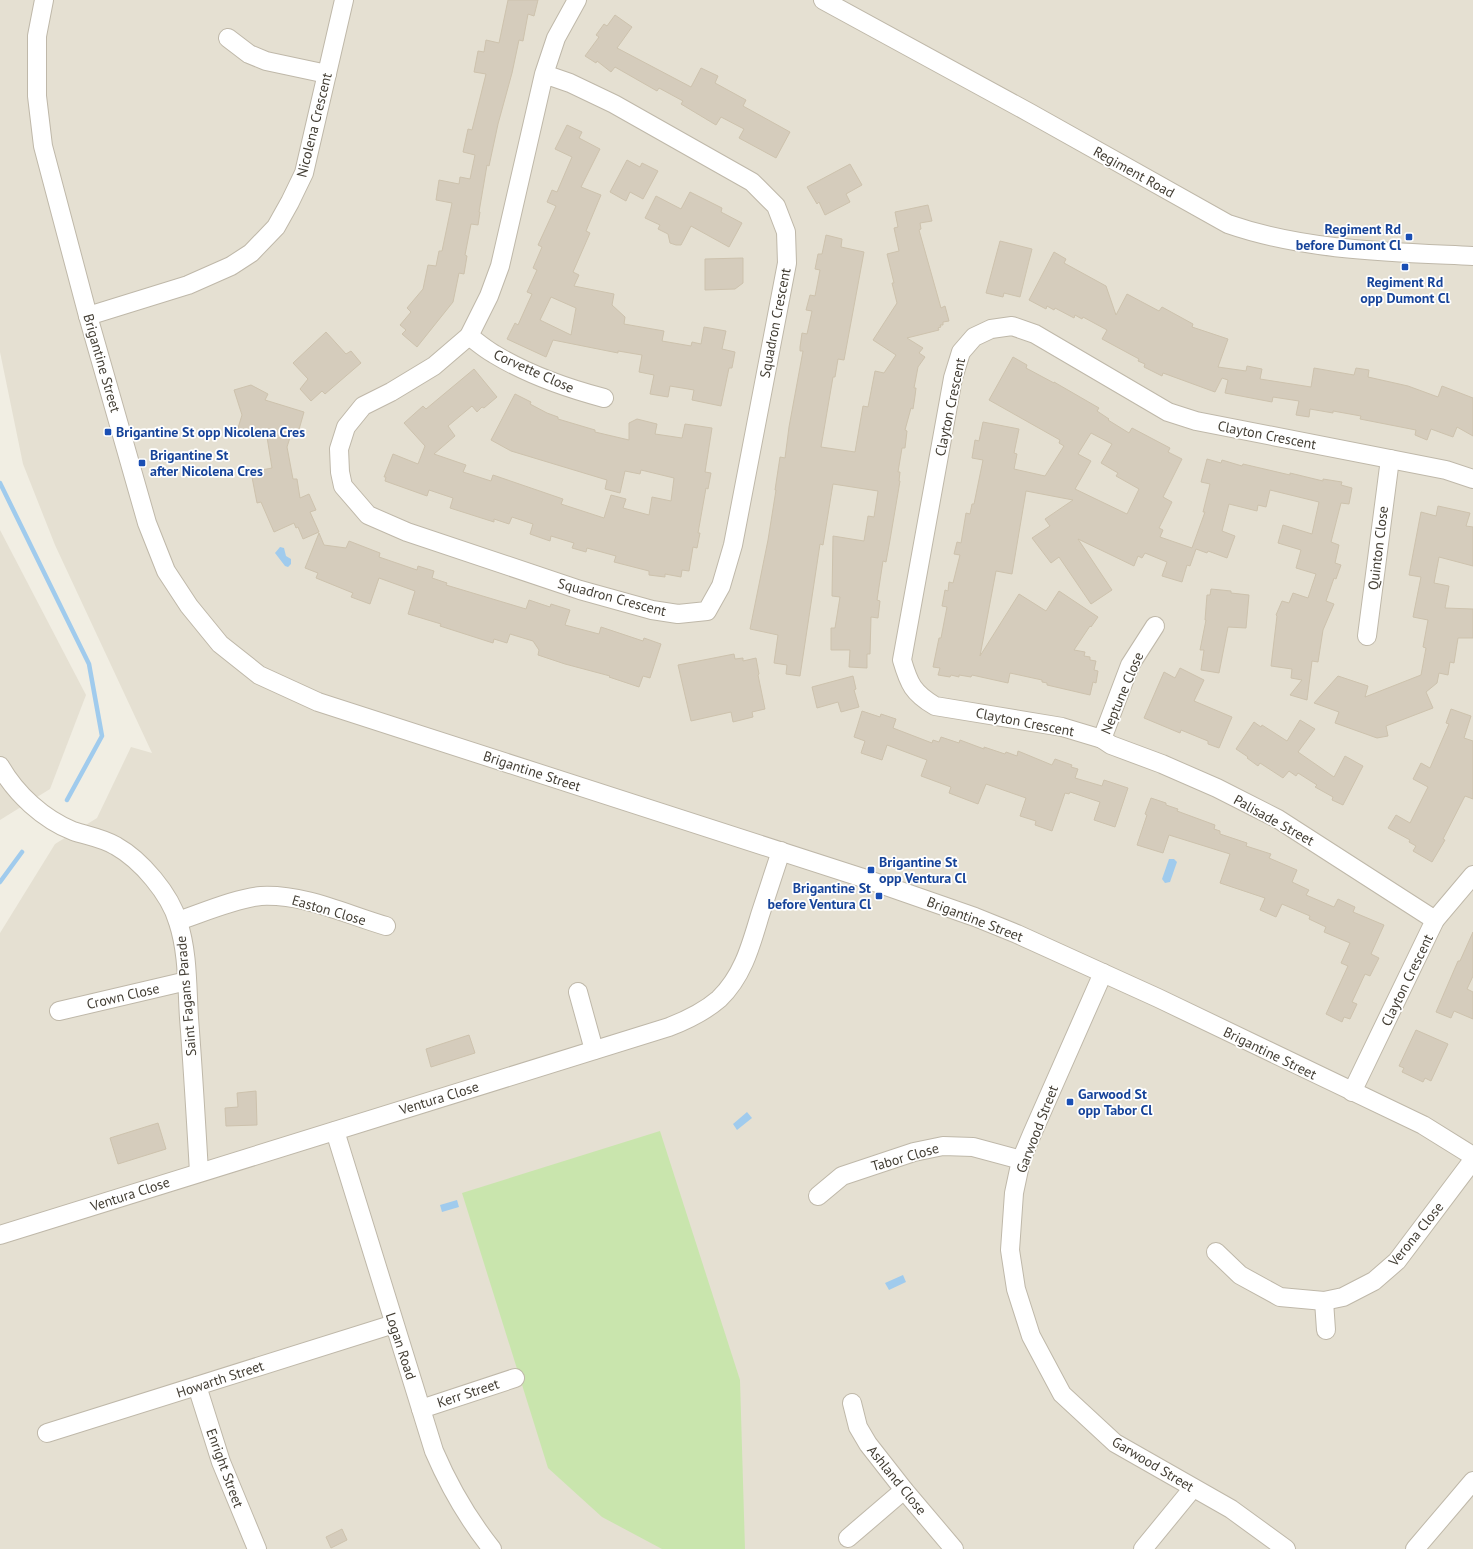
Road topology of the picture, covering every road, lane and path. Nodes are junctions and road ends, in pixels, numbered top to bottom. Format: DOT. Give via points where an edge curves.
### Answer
graph roads {
  1 [pos="44,0"];
  2 [pos="344,0"];
  3 [pos="577,0"];
  4 [pos="823,0"];
  5 [pos="228,38"];
  6 [pos="327,74"];
  7 [pos="544,74"];
  8 [pos="1473,256"];
  9 [pos="88,316"];
  10 [pos="469,336"];
  11 [pos="604,398"];
  12 [pos="1390,459"];
  13 [pos="1473,479"];
  14 [pos="1155,626"];
  15 [pos="1366,636"];
  16 [pos="1102,739"];
  17 [pos="0,766"];
  18 [pos="780,851"];
  19 [pos="1473,875"];
  20 [pos="1435,920"];
  21 [pos="178,921"];
  22 [pos="386,926"];
  23 [pos="1103,973"];
  24 [pos="187,981"];
  25 [pos="578,992"];
  26 [pos="60,1011"];
  27 [pos="594,1050"];
  28 [pos="1352,1092"];
  29 [pos="335,1131"];
  30 [pos="1473,1156"];
  31 [pos="1021,1160"];
  32 [pos="1473,1160"];
  33 [pos="199,1172"];
  34 [pos="818,1196"];
  35 [pos="0,1235"];
  36 [pos="1216,1252"];
  37 [pos="1324,1301"];
  38 [pos="394,1324"];
  39 [pos="1326,1330"];
  40 [pos="515,1378"];
  41 [pos="197,1386"];
  42 [pos="852,1403"];
  43 [pos="421,1409"];
  44 [pos="47,1433"];
  45 [pos="1473,1481"];
  46 [pos="1193,1488"];
  47 [pos="904,1490"];
  48 [pos="848,1538"];
  49 [pos="257,1549"];
  50 [pos="492,1549"];
  51 [pos="954,1549"];
  52 [pos="1143,1549"];
  53 [pos="1286,1549"];
  54 [pos="1415,1549"];
  1 -- 9 [label="street, Brigantine Street" via="37,36 37,96 44,146"];
  2 -- 6 [label="street, Nicolena Crescent"];
  3 -- 7 [label="street, Squadron Crescent" via="556,38"];
  4 -- 8 [label="street, Regiment Road" via="1228,224 1251,232 1351,249"];
  5 -- 6 [label="street" via="249,54 266,61"];
  6 -- 9 [label="street, Nicolena Crescent" via="304,173 276,227 251,254 231,266 188,284"];
  7 -- 10 [label="street, Squadron Crescent" via="500,266 489,296"];
  7 -- 10 [label="street, Squadron Crescent" via="614,104 752,182 776,206 786,232 787,263 733,545 721,586 707,611 678,614 652,610 580,590 407,532 368,515 343,486 339,449 346,427 363,406 434,366"];
  9 -- 18 [label="street, Brigantine Street" via="147,523 166,570 189,606 220,644 259,675 318,702"];
  10 -- 11 [label="street, Corvette Close" via="493,354 533,373 580,392"];
  12 -- 13 [label="street, Clayton Crescent" via="1446,470"];
  12 -- 15 [label="street, Quinton Close"];
  12 -- 16 [label="street, Clayton Crescent" via="1196,421 1168,412 1035,334 1012,326 991,329 974,337 961,352 953,378 902,660 908,681 921,698 935,706 1049,724"];
  14 -- 16 [label="street, Neptune Close" via="1130,664"];
  16 -- 20 [label="street, Palisade Street" via="1216,788 1278,819"];
  17 -- 21 [label="street, Saint Fagans Parade" via="16,789 40,812 72,830 116,846 138,862 159,886"];
  18 -- 23 [label="street, Brigantine Street" via="975,917"];
  18 -- 27 [label="street, Ventura Close" via="741,970 719,998 691,1018"];
  19 -- 20 [label="street, Clayton Crescent"];
  20 -- 28 [label="street, Clayton Crescent"];
  21 -- 22 [label="street, Easton Close" via="260,896 312,902"];
  21 -- 24 [label="street, Saint Fagans Parade"];
  23 -- 28 [label="street, Brigantine Street"];
  23 -- 31 [label="street, Garwood Street"];
  24 -- 26 [label="street, Crown Close"];
  24 -- 33 [label="street, Saint Fagans Parade"];
  25 -- 27 [label="street"];
  27 -- 29 [label="street, Ventura Close"];
  28 -- 30 [label="street, Brigantine Street" via="1423,1125"];
  29 -- 33 [label="street, Ventura Close"];
  29 -- 38 [label="street, Logan Road"];
  31 -- 34 [label="street, Tabor Close" via="972,1147 943,1146 914,1152 842,1176"];
  31 -- 46 [label="street, Garwood Street" via="1014,1193 1010,1250 1016,1289 1031,1336 1062,1394 1115,1443"];
  32 -- 37 [label="street, Verona Close" via="1397,1261 1374,1281 1343,1297"];
  33 -- 35 [label="street, Ventura Close"];
  36 -- 37 [label="street, Verona Close" via="1240,1275 1280,1297"];
  37 -- 39 [label="street"];
  38 -- 41 [label="street, Howarth Street"];
  38 -- 43 [label="street, Logan Road"];
  40 -- 43 [label="street, Kerr Street"];
  41 -- 44 [label="street, Howarth Street"];
  41 -- 49 [label="street, Enright Street" via="221,1462"];
  42 -- 47 [label="street, Ashland Close" via="858,1427 868,1444"];
  43 -- 50 [label="street, Logan Road" via="434,1451 450,1486"];
  45 -- 54 [label="street"];
  46 -- 52 [label="street"];
  46 -- 53 [label="street, Garwood Street" via="1231,1509"];
  47 -- 48 [label="street"];
  47 -- 51 [label="street, Ashland Close"];
}
